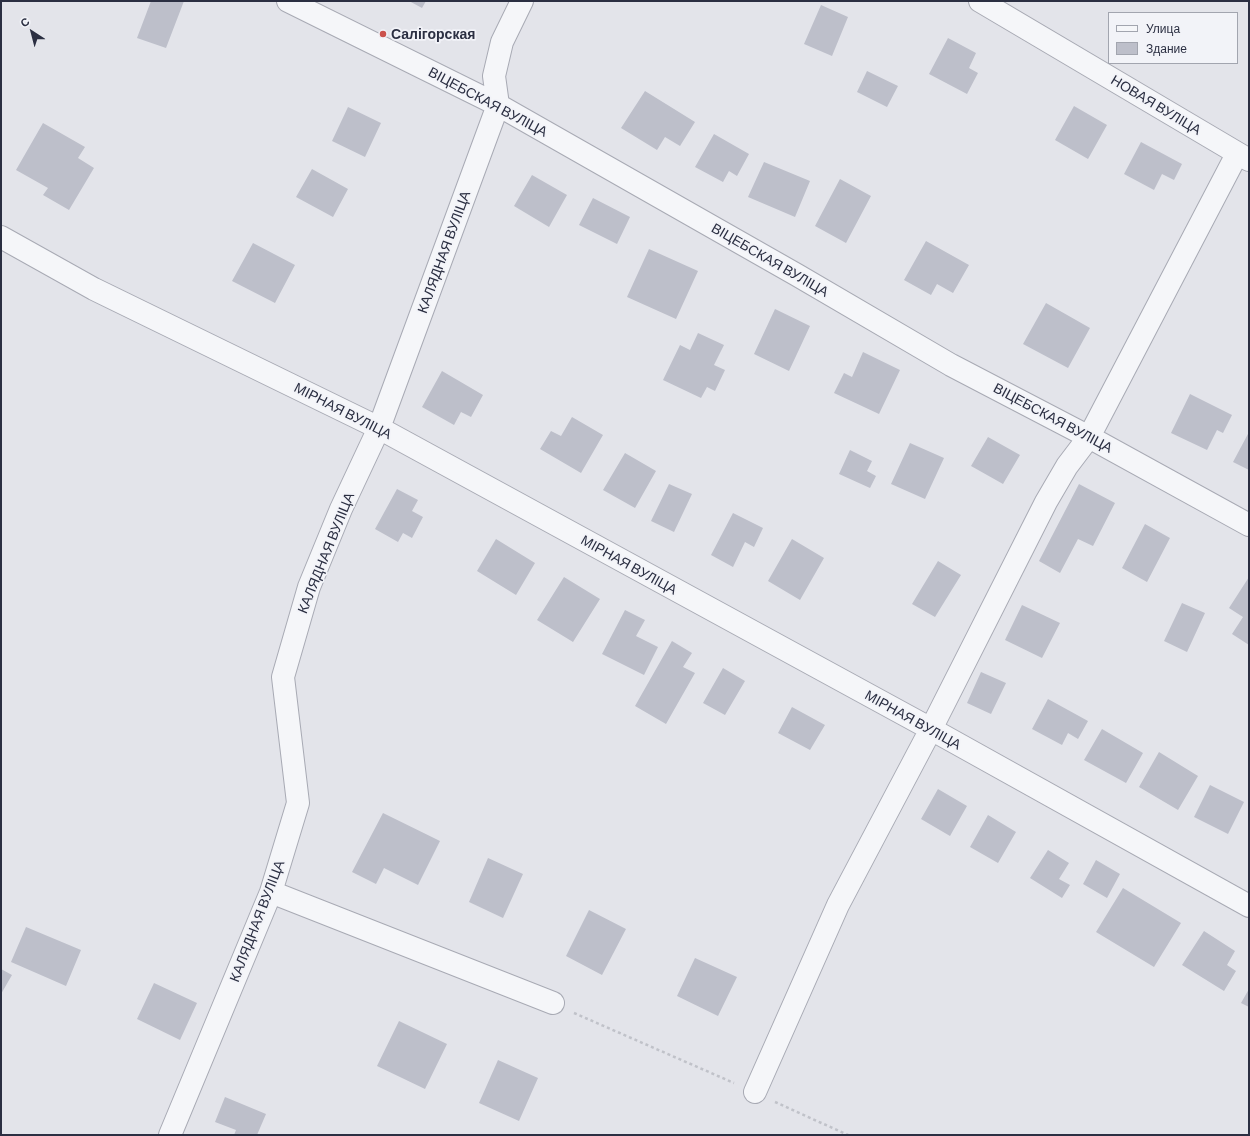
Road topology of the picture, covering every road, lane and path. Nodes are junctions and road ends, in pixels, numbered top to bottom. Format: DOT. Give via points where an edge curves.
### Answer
graph roads {
  1 [pos="288,1"];
  2 [pos="522,1"];
  3 [pos="980,1"];
  4 [pos="498,105"];
  5 [pos="1243,157"];
  6 [pos="1,237"];
  7 [pos="379,428"];
  8 [pos="1089,437"];
  9 [pos="1249,525"];
  10 [pos="931,729"];
  11 [pos="271,892"];
  12 [pos="1249,906"];
  13 [pos="553,1004"];
  14 [pos="755,1092"];
  15 [pos="170,1135"];
  16 [pos="848,1135"];
  1 -- 4 [label="street, ВІЦЕБСКАЯ ВУЛІЦА"];
  2 -- 4 [label="street, КАЛЯДНАЯ ВУЛІЦА" via="500,49 494,76"];
  3 -- 5 [label="street, НОВАЯ ВУЛІЦА"];
  4 -- 7 [label="street, КАЛЯДНАЯ ВУЛІЦА"];
  4 -- 8 [label="street, ВІЦЕБСКАЯ ВУЛІЦА" via="951,365"];
  5 -- 8 [label="street"];
  6 -- 7 [label="street, МІРНАЯ ВУЛІЦА" via="94,289"];
  7 -- 10 [label="street, МІРНАЯ ВУЛІЦА"];
  7 -- 11 [label="street, КАЛЯДНАЯ ВУЛІЦА" via="341,509 309,587 283,677 298,802"];
  8 -- 9 [label="street, ВІЦЕБСКАЯ ВУЛІЦА"];
  8 -- 10 [label="street" via="1067,466 1046,502"];
  10 -- 12 [label="street, МІРНАЯ ВУЛІЦА"];
  10 -- 14 [label="street" via="838,905"];
  11 -- 13 [label="street"];
  11 -- 15 [label="street, КАЛЯДНАЯ ВУЛІЦА"];
  13 -- 14 [label="path"];
  14 -- 16 [label="path"];
}
